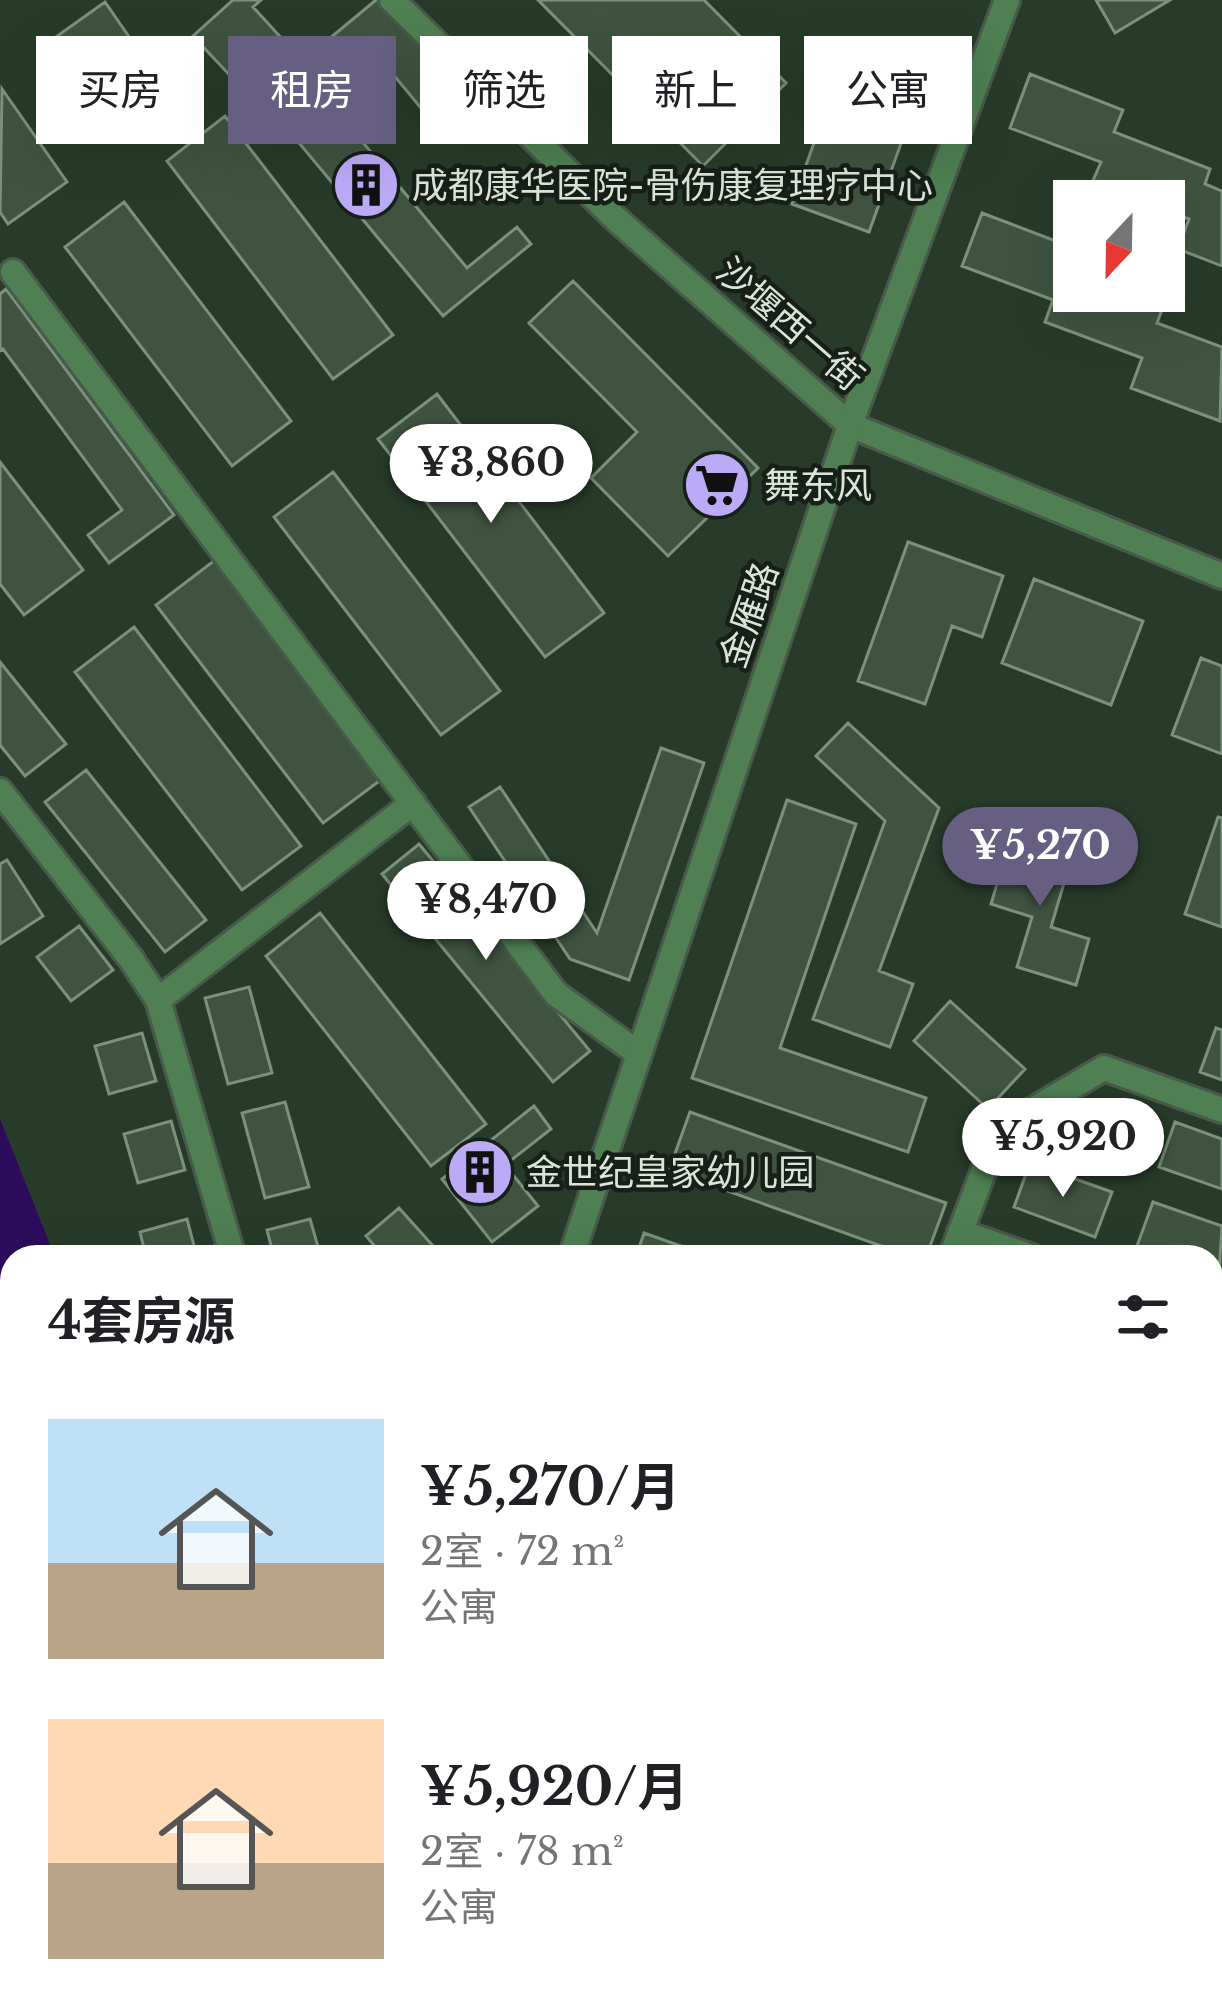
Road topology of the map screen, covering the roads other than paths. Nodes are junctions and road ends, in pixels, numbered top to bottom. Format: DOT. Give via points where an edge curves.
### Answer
graph roads {
  1 [pos="392,0"];
  2 [pos="1006,0"];
  3 [pos="13,272"];
  4 [pos="850,425"];
  5 [pos="1222,576"];
  6 [pos="0,791"];
  7 [pos="413,803"];
  8 [pos="158,1000"];
  9 [pos="639,1054"];
  10 [pos="1222,1110"];
  11 [pos="960,1232"];
  12 [pos="229,1245"];
  13 [pos="575,1245"];
  14 [pos="955,1245"];
  15 [pos="998,1245"];
  1 -- 4 [label="street, 沙堰西一街" via="615,218"];
  2 -- 4 [label="street, 金雁路"];
  3 -- 7 [label="street"];
  4 -- 5 [label="street, 沙堰西一街"];
  4 -- 9 [label="street, 金雁路"];
  6 -- 8 [label="street"];
  7 -- 8 [label="street"];
  7 -- 9 [label="street" via="556,994"];
  8 -- 12 [label="street"];
  9 -- 13 [label="street, 金雁路"];
  10 -- 11 [label="street" via="1104,1068 999,1130"];
  11 -- 14 [label="street"];
  11 -- 15 [label="street"];
}
